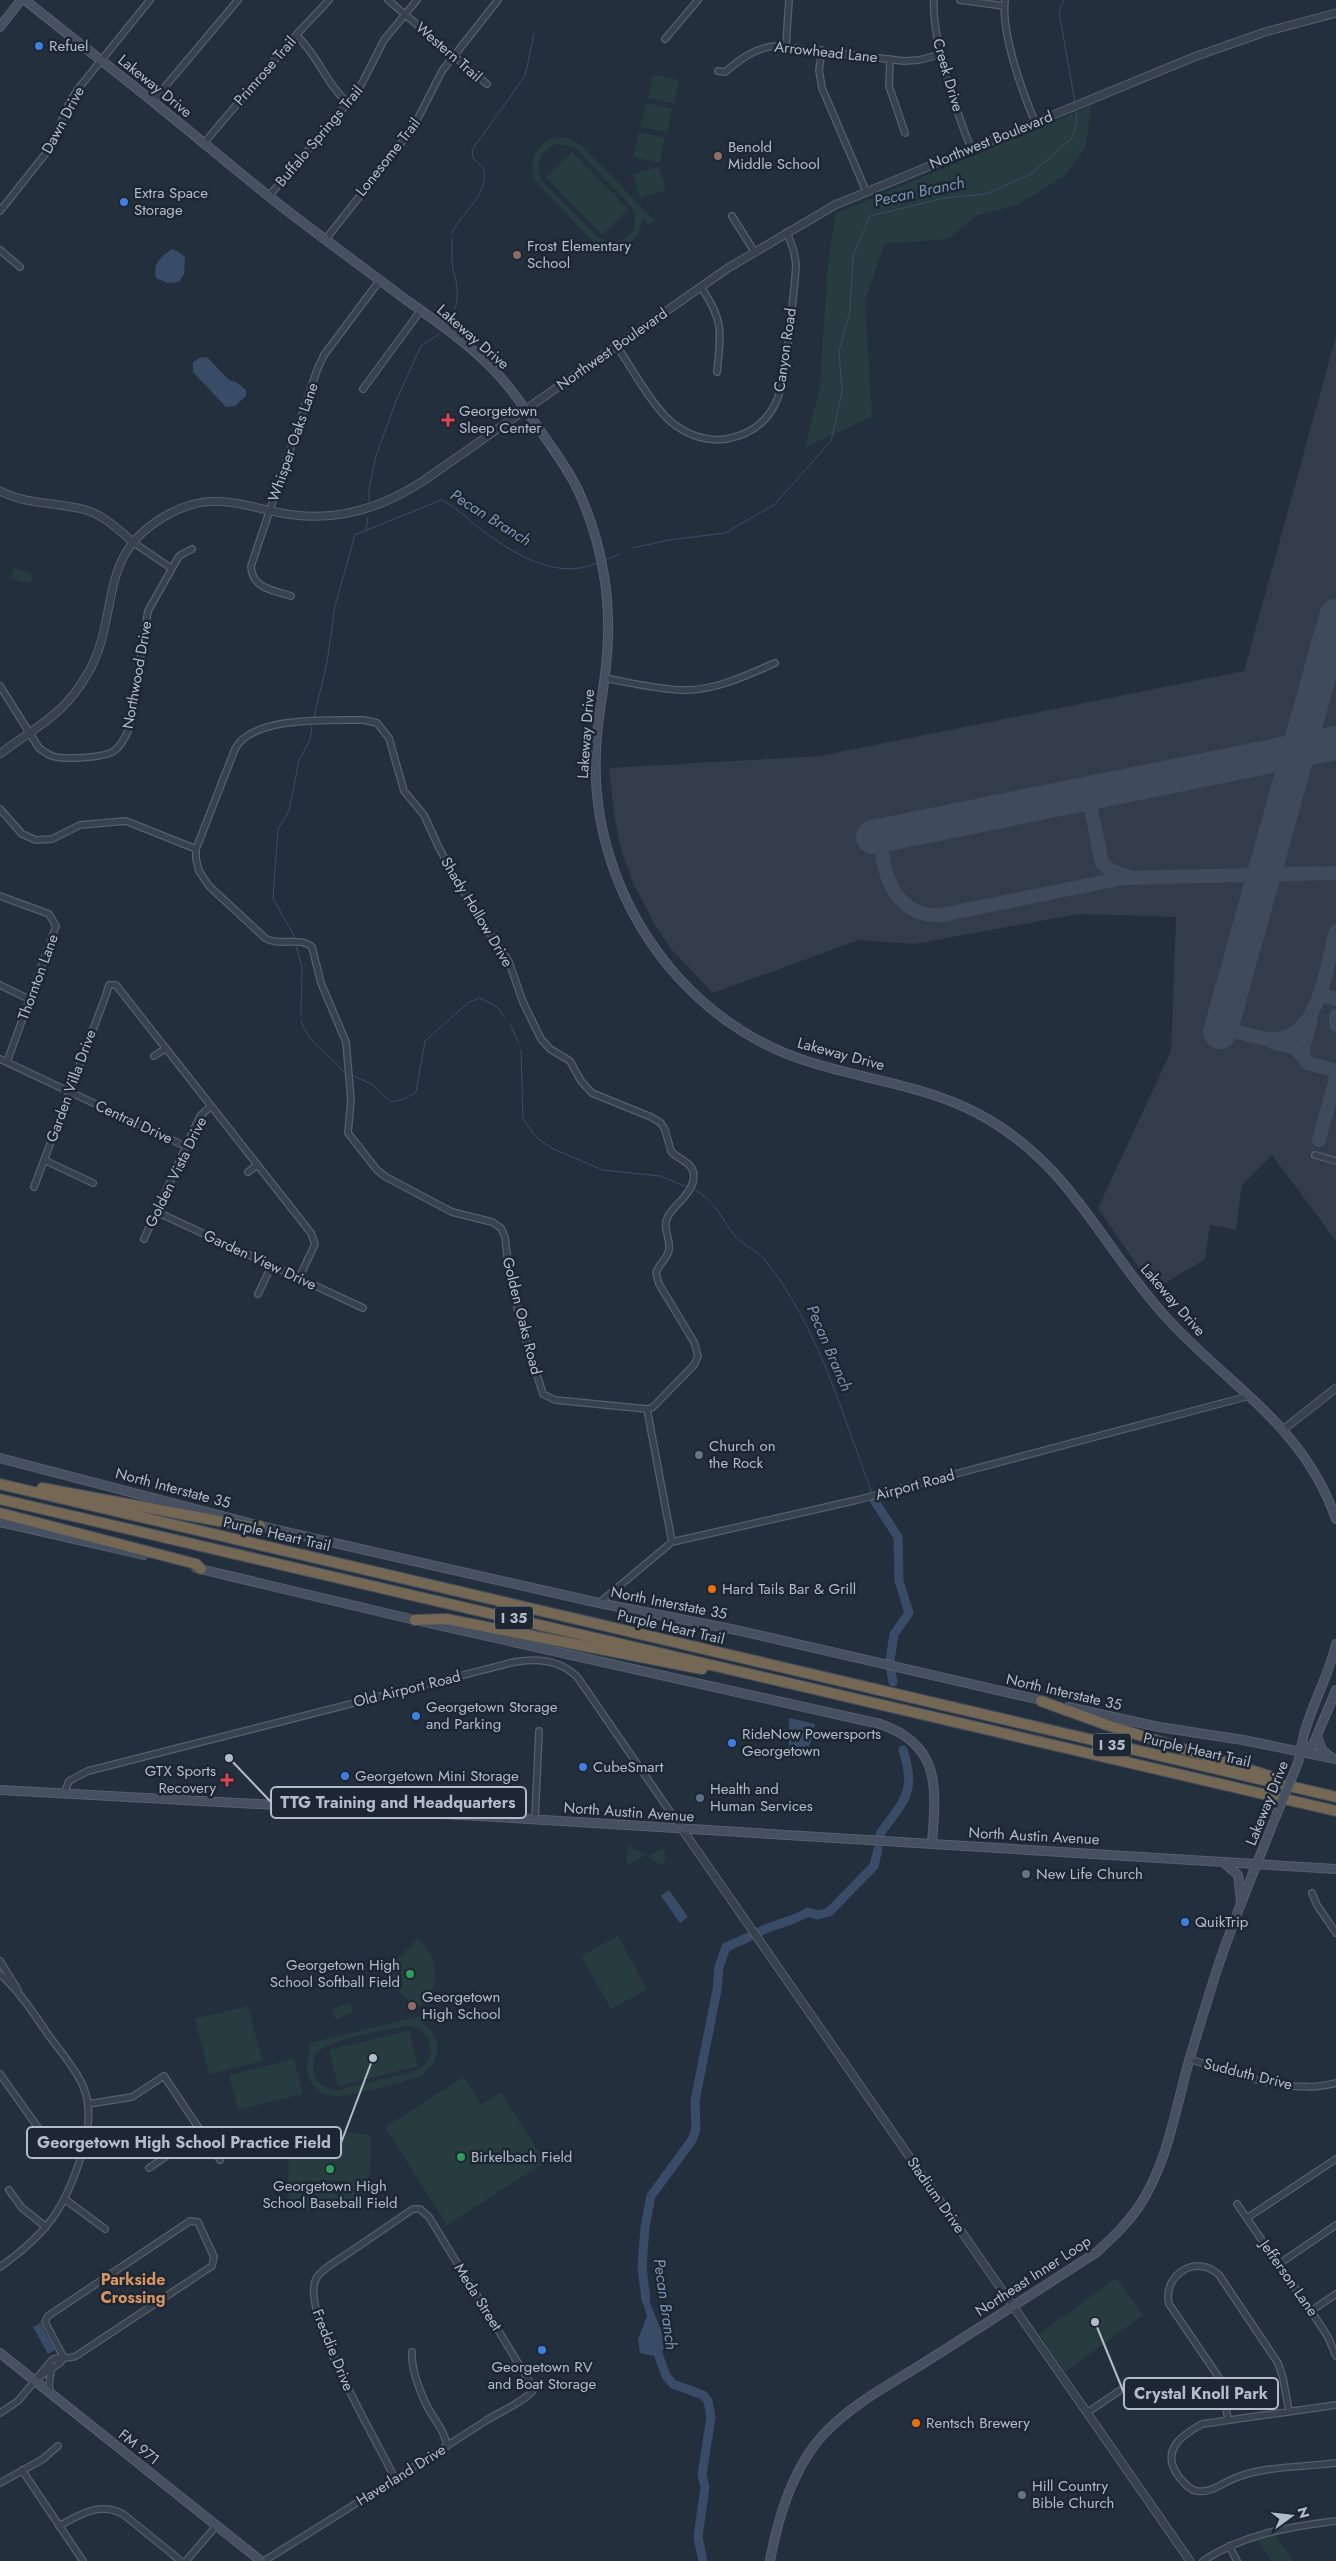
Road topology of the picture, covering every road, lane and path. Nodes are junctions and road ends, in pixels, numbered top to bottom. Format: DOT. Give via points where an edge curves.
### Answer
graph roads {
  1 [pos="23,0"];
  2 [pos="150,0"];
  3 [pos="238,0"];
  4 [pos="329,0"];
  5 [pos="388,0"];
  6 [pos="417,0"];
  7 [pos="498,0"];
  8 [pos="698,0"];
  9 [pos="789,0"];
  10 [pos="934,0"];
  11 [pos="960,0"];
  12 [pos="1004,3"];
  13 [pos="1336,13"];
  14 [pos="405,14"];
  15 [pos="0,27"];
  16 [pos="296,35"];
  17 [pos="665,39"];
  18 [pos="786,45"];
  19 [pos="822,50"];
  20 [pos="942,54"];
  21 [pos="455,57"];
  22 [pos="890,59"];
  23 [pos="100,60"];
  24 [pos="718,71"];
  25 [pos="486,84"];
  26 [pos="153,101"];
  27 [pos="348,103"];
  28 [pos="1035,122"];
  29 [pos="905,133"];
  30 [pos="204,143"];
  31 [pos="971,148"];
  32 [pos="866,191"];
  33 [pos="269,196"];
  34 [pos="0,211"];
  35 [pos="732,216"];
  36 [pos="787,232"];
  37 [pos="326,239"];
  38 [pos="0,250"];
  39 [pos="754,251"];
  40 [pos="20,267"];
  41 [pos="380,280"];
  42 [pos="701,287"];
  43 [pos="421,310"];
  44 [pos="617,346"];
  45 [pos="717,372"];
  46 [pos="363,389"];
  47 [pos="526,410"];
  48 [pos="0,490"];
  49 [pos="270,511"];
  50 [pos="134,543"];
  51 [pos="192,549"];
  52 [pos="172,568"];
  53 [pos="291,596"];
  54 [pos="775,663"];
  55 [pos="604,678"];
  56 [pos="0,686"];
  57 [pos="31,734"];
  58 [pos="0,754"];
  59 [pos="0,809"];
  60 [pos="196,849"];
  61 [pos="0,896"];
  62 [pos="0,985"];
  63 [pos="31,1000"];
  64 [pos="164,1049"];
  65 [pos="154,1056"];
  66 [pos="0,1059"];
  67 [pos="7,1062"];
  68 [pos="69,1091"];
  69 [pos="210,1107"];
  70 [pos="187,1146"];
  71 [pos="1315,1154"];
  72 [pos="44,1160"];
  73 [pos="1336,1161"];
  74 [pos="257,1165"];
  75 [pos="248,1172"];
  76 [pos="93,1183"];
  77 [pos="34,1187"];
  78 [pos="157,1212"];
  79 [pos="144,1239"];
  80 [pos="272,1265"];
  81 [pos="299,1278"];
  82 [pos="258,1294"];
  83 [pos="363,1308"];
  84 [pos="1336,1388"];
  85 [pos="1249,1396"];
  86 [pos="647,1409"];
  87 [pos="1284,1429"];
  88 [pos="0,1458"];
  89 [pos="0,1480"];
  90 [pos="0,1484"];
  91 [pos="0,1499"];
  92 [pos="0,1513"];
  93 [pos="1336,1519"];
  94 [pos="0,1522"];
  95 [pos="260,1526"];
  96 [pos="672,1542"];
  97 [pos="201,1569"];
  98 [pos="599,1603"];
  99 [pos="415,1620"];
  100 [pos="1336,1644"];
  101 [pos="782,1682"];
  102 [pos="1336,1690"];
  103 [pos="1041,1701"];
  104 [pos="539,1731"];
  105 [pos="1317,1736"];
  106 [pos="1302,1752"];
  107 [pos="1334,1758"];
  108 [pos="0,1790"];
  109 [pos="1316,1793"];
  110 [pos="64,1794"];
  111 [pos="1336,1798"];
  112 [pos="1336,1811"];
  113 [pos="535,1820"];
  114 [pos="682,1829"];
  115 [pos="932,1844"];
  116 [pos="1223,1862"];
  117 [pos="1257,1865"];
  118 [pos="1336,1869"];
  119 [pos="1312,1893"];
  120 [pos="1242,1902"];
  121 [pos="1336,1933"];
  122 [pos="0,1960"];
  123 [pos="0,1974"];
  124 [pos="22,1997"];
  125 [pos="1189,2059"];
  126 [pos="0,2074"];
  127 [pos="1336,2083"];
  128 [pos="88,2104"];
  129 [pos="202,2132"];
  130 [pos="83,2151"];
  131 [pos="220,2160"];
  132 [pos="1336,2160"];
  133 [pos="149,2168"];
  134 [pos="9,2190"];
  135 [pos="66,2200"];
  136 [pos="1236,2204"];
  137 [pos="420,2209"];
  138 [pos="1247,2218"];
  139 [pos="1336,2225"];
  140 [pos="46,2227"];
  141 [pos="105,2229"];
  142 [pos="1280,2264"];
  143 [pos="0,2267"];
  144 [pos="1336,2294"];
  145 [pos="1013,2306"];
  146 [pos="1311,2310"];
  147 [pos="412,2352"];
  148 [pos="1335,2352"];
  149 [pos="0,2353"];
  150 [pos="64,2356"];
  151 [pos="51,2371"];
  152 [pos="38,2379"];
  153 [pos="1131,2382"];
  154 [pos="534,2386"];
  155 [pos="52,2396"];
  156 [pos="1336,2405"];
  157 [pos="1289,2411"];
  158 [pos="1088,2412"];
  159 [pos="0,2413"];
  160 [pos="1228,2419"];
  161 [pos="58,2446"];
  162 [pos="447,2446"];
  163 [pos="1336,2463"];
  164 [pos="22,2470"];
  165 [pos="395,2479"];
  166 [pos="0,2483"];
  167 [pos="1336,2521"];
  168 [pos="217,2524"];
  169 [pos="59,2526"];
  170 [pos="1230,2546"];
  171 [pos="83,2561"];
  172 [pos="181,2561"];
  173 [pos="186,2561"];
  174 [pos="262,2561"];
  175 [pos="770,2561"];
  176 [pos="1190,2561"];
  177 [pos="1203,2561"];
  178 [pos="1237,2561"];
  1 -- 15 [label="main road"];
  1 -- 23 [label="main road, Lakeway Drive"];
  2 -- 23 [label="street, Dawn Drive"];
  3 -- 26 [label="street"];
  4 -- 16 [label="street, Primrose Trail"];
  5 -- 14 [label="street, Western Trail"];
  6 -- 14 [label="street, Buffalo Springs Trail"];
  7 -- 21 [label="street, Lonesome Trail"];
  8 -- 17 [label="street"];
  9 -- 18 [label="street"];
  10 -- 20 [label="street, Creek Drive" via="934,24"];
  11 -- 12 [label="street"];
  12 -- 28 [label="street" via="1009,40"];
  13 -- 28 [label="street, Northwest Boulevard" via="1222,46"];
  14 -- 21 [label="street, Western Trail"];
  14 -- 27 [label="street, Buffalo Springs Trail" via="384,40 366,78"];
  16 -- 27 [label="street" via="312,52 332,87"];
  16 -- 30 [label="street, Primrose Trail"];
  18 -- 19 [label="street, Arrowhead Lane"];
  18 -- 24 [label="street, Arrowhead Lane" via="756,50 725,72"];
  19 -- 22 [label="street, Arrowhead Lane"];
  19 -- 32 [label="street" via="819,70 822,88"];
  20 -- 22 [label="street, Arrowhead Lane" via="919,60"];
  20 -- 31 [label="street, Creek Drive"];
  21 -- 25 [label="street, Western Trail"];
  21 -- 37 [label="street, Lonesome Trail" via="437,80 413,128"];
  22 -- 29 [label="street" via="889,86"];
  23 -- 26 [label="main road, Lakeway Drive"];
  23 -- 34 [label="street, Dawn Drive" via="69,103 50,148"];
  26 -- 30 [label="main road, Lakeway Drive"];
  27 -- 33 [label="street, Buffalo Springs Trail"];
  28 -- 31 [label="street, Northwest Boulevard"];
  30 -- 33 [label="main road, Lakeway Drive"];
  31 -- 32 [label="street, Northwest Boulevard"];
  32 -- 36 [label="street, Northwest Boulevard"];
  33 -- 37 [label="main road, Lakeway Drive"];
  35 -- 39 [label="street"];
  36 -- 39 [label="street, Northwest Boulevard"];
  36 -- 44 [label="street, Canyon Road" via="796,264 784,378 776,404 754,428 738,436 720,439 695,436 677,427 661,411"];
  37 -- 41 [label="main road, Lakeway Drive"];
  38 -- 40 [label="street"];
  39 -- 42 [label="street, Northwest Boulevard"];
  41 -- 43 [label="main road, Lakeway Drive"];
  41 -- 49 [label="street, Whisper Oaks Lane" via="324,355"];
  42 -- 44 [label="street, Northwest Boulevard"];
  42 -- 45 [label="street" via="719,321"];
  43 -- 46 [label="street"];
  43 -- 47 [label="main road, Lakeway Drive" via="484,360"];
  44 -- 47 [label="street, Northwest Boulevard"];
  47 -- 49 [label="street, Northwest Boulevard" via="411,489 378,506 324,516"];
  47 -- 55 [label="main road, Lakeway Drive" via="576,484 600,552 608,634"];
  48 -- 50 [label="street" via="33,502 87,510 108,520"];
  49 -- 50 [label="street, Northwest Boulevard" via="231,501 193,504 159,520"];
  49 -- 53 [label="street, Whisper Oaks Lane" via="251,570 253,578 262,587"];
  50 -- 52 [label="street"];
  50 -- 57 [label="street, Northwest Boulevard" via="120,562 114,579 102,641 89,672 64,706"];
  51 -- 52 [label="street, Northwood Drive" via="179,556"];
  52 -- 57 [label="street, Northwood Drive" via="147,615 131,719 120,745 106,754 53,757 39,748"];
  54 -- 55 [label="street" via="710,688 686,690"];
  55 -- 85 [label="main road, Lakeway Drive" via="595,755 596,790 605,840 629,908 651,943 681,980 729,1022 785,1053 950,1100 1011,1135 1060,1177 1168,1320"];
  56 -- 57 [label="street, Northwood Drive"];
  57 -- 58 [label="street, Northwest Boulevard"];
  59 -- 60 [label="street" via="22,834 36,840 47,840 80,825 126,821"];
  60 -- 86 [label="street, Golden Oaks Road" via="197,865 208,886 265,938 274,943 306,943 312,947 320,978 346,1042 351,1100 347,1129 350,1137 377,1170 397,1184 452,1212 492,1222 501,1229 520,1321 544,1394 555,1400"];
  60 -- 86 [label="street, Shady Hollow Drive" via="236,748 244,737 267,728 301,722 364,720 377,724 386,733 402,787 424,815 474,910 509,962 541,1039 570,1062 592,1093 663,1125 671,1151 692,1168 693,1182 667,1219 665,1230 669,1249 656,1277 694,1342 698,1356 670,1391"];
  61 -- 63 [label="street, Thornton Lane" via="48,914 56,926"];
  62 -- 63 [label="street"];
  63 -- 67 [label="street, Thornton Lane"];
  64 -- 65 [label="street"];
  64 -- 68 [label="street, Garden Villa Drive" via="122,992 116,985 110,985"];
  64 -- 69 [label="street"];
  66 -- 67 [label="street, Central Drive"];
  67 -- 68 [label="street, Central Drive"];
  68 -- 70 [label="street, Central Drive"];
  68 -- 72 [label="street, Garden Villa Drive"];
  69 -- 70 [label="street, Golden Vista Drive" via="200,1116"];
  69 -- 74 [label="street"];
  70 -- 78 [label="street, Golden Vista Drive"];
  71 -- 73 [label="street"];
  72 -- 76 [label="street"];
  72 -- 77 [label="street, Garden Villa Drive"];
  74 -- 75 [label="street"];
  74 -- 81 [label="street" via="314,1238 314,1248"];
  78 -- 79 [label="street, Golden Vista Drive"];
  78 -- 80 [label="street, Garden View Drive"];
  80 -- 81 [label="street, Garden View Drive"];
  80 -- 82 [label="street"];
  81 -- 83 [label="street, Garden View Drive"];
  84 -- 87 [label="street"];
  85 -- 87 [label="main road, Lakeway Drive"];
  85 -- 96 [label="street, Airport Road" via="857,1500"];
  86 -- 96 [label="street"];
  87 -- 93 [label="main road, Lakeway Drive" via="1312,1466"];
  88 -- 95 [label="main road, North Interstate 35"];
  89 -- 95 [label="highway" via="251,1527"];
  90 -- 109 [label="highway, Purple Heart Trail / I 35"];
  91 -- 101 [label="highway, Purple Heart Trail / I 35"];
  92 -- 97 [label="highway" via="196,1564"];
  94 -- 97 [label="main road"];
  95 -- 98 [label="main road, North Interstate 35"];
  96 -- 98 [label="street, Airport Road"];
  97 -- 99 [label="main road"];
  98 -- 103 [label="main road, North Interstate 35" via="736,1630"];
  99 -- 101 [label="highway" via="446,1620 768,1682"];
  99 -- 115 [label="main road" via="898,1730 913,1741 931,1768 935,1804"];
  100 -- 106 [label="main road, Lakeway Drive" via="1304,1732"];
  101 -- 112 [label="highway, Purple Heart Trail / I 35"];
  102 -- 105 [label="main road, Lakeway Drive"];
  103 -- 106 [label="main road, North Interstate 35" via="1159,1727"];
  103 -- 109 [label="highway"];
  104 -- 113 [label="street"];
  105 -- 106 [label="main road, Lakeway Drive" via="1313,1745"];
  105 -- 107 [label="main road" via="1322,1750"];
  106 -- 107 [label="main road, North Interstate 35"];
  106 -- 117 [label="main road, Lakeway Drive, bridge"];
  108 -- 110 [label="main road, North Austin Avenue"];
  109 -- 111 [label="highway, Purple Heart Trail / I 35"];
  110 -- 113 [label="main road, North Austin Avenue"];
  110 -- 114 [label="street, Old Airport Road" via="69,1781 88,1771 535,1660 562,1665 578,1678"];
  113 -- 114 [label="main road, North Austin Avenue"];
  114 -- 115 [label="main road, North Austin Avenue"];
  114 -- 145 [label="street, Stadium Drive"];
  115 -- 116 [label="main road, North Austin Avenue"];
  116 -- 117 [label="main road, North Austin Avenue"];
  116 -- 120 [label="main road" via="1238,1875"];
  117 -- 118 [label="main road"];
  117 -- 120 [label="main road, Northeast Inner Loop"];
  119 -- 121 [label="street"];
  120 -- 125 [label="main road, Northeast Inner Loop"];
  122 -- 124 [label="street"];
  123 -- 124 [label="street"];
  124 -- 128 [label="street" via="77,2076"];
  125 -- 127 [label="street, Sudduth Drive" via="1287,2086"];
  125 -- 145 [label="main road, Northeast Inner Loop" via="1166,2148 1139,2206 1118,2233 1097,2252"];
  126 -- 130 [label="street" via="44,2136 50,2141"];
  128 -- 129 [label="street" via="132,2096 164,2076"];
  128 -- 130 [label="street" via="89,2128"];
  129 -- 131 [label="street"];
  129 -- 133 [label="street"];
  130 -- 135 [label="street"];
  132 -- 138 [label="street"];
  134 -- 140 [label="street" via="22,2208"];
  135 -- 140 [label="street"];
  135 -- 141 [label="street"];
  136 -- 138 [label="street, Jefferson Lane"];
  137 -- 154 [label="street, Meda Street"];
  137 -- 165 [label="street, Freddie Drive" via="413,2209 328,2267 316,2278 313,2290 315,2307 345,2385"];
  138 -- 142 [label="street, Jefferson Lane"];
  139 -- 142 [label="street"];
  140 -- 143 [label="street" via="26,2249"];
  142 -- 146 [label="street, Jefferson Lane"];
  144 -- 146 [label="street"];
  145 -- 158 [label="street, Stadium Drive"];
  145 -- 175 [label="main road, Northeast Inner Loop" via="860,2404 822,2436 789,2491"];
  146 -- 148 [label="street, Jefferson Lane"];
  147 -- 162 [label="street" via="411,2361 418,2384 444,2433"];
  149 -- 152 [label="main road, FM 971 / FM 971"];
  150 -- 150 [label="street" via="45,2322 48,2316 190,2221 198,2222 214,2257 212,2266 76,2356"];
  150 -- 151 [label="street"];
  150 -- 152 [label="street" via="58,2356 46,2365"];
  151 -- 152 [label="street"];
  151 -- 155 [label="street" via="49,2385"];
  152 -- 155 [label="main road, FM 971 / FM 971"];
  152 -- 159 [label="street" via="18,2401"];
  153 -- 158 [label="street"];
  154 -- 162 [label="street, Haverland Drive" via="532,2393"];
  155 -- 168 [label="main road, FM 971 / FM 971"];
  156 -- 157 [label="street"];
  157 -- 160 [label="street"];
  157 -- 160 [label="street" via="1278,2363 1219,2276 1205,2265 1193,2266 1169,2285 1169,2304 1220,2379"];
  158 -- 176 [label="street, Stadium Drive"];
  160 -- 163 [label="street" via="1202,2424 1177,2442 1171,2456 1179,2476 1194,2491 1204,2491 1251,2473"];
  161 -- 164 [label="street"];
  162 -- 165 [label="street, Haverland Drive"];
  164 -- 166 [label="street"];
  164 -- 169 [label="street"];
  165 -- 174 [label="street, Haverland Drive"];
  167 -- 170 [label="street" via="1278,2529"];
  168 -- 173 [label="street"];
  168 -- 174 [label="main road, FM 971 / FM 971"];
  169 -- 171 [label="street"];
  169 -- 172 [label="street" via="93,2509 113,2509"];
  170 -- 177 [label="street"];
  170 -- 178 [label="street"];
}
